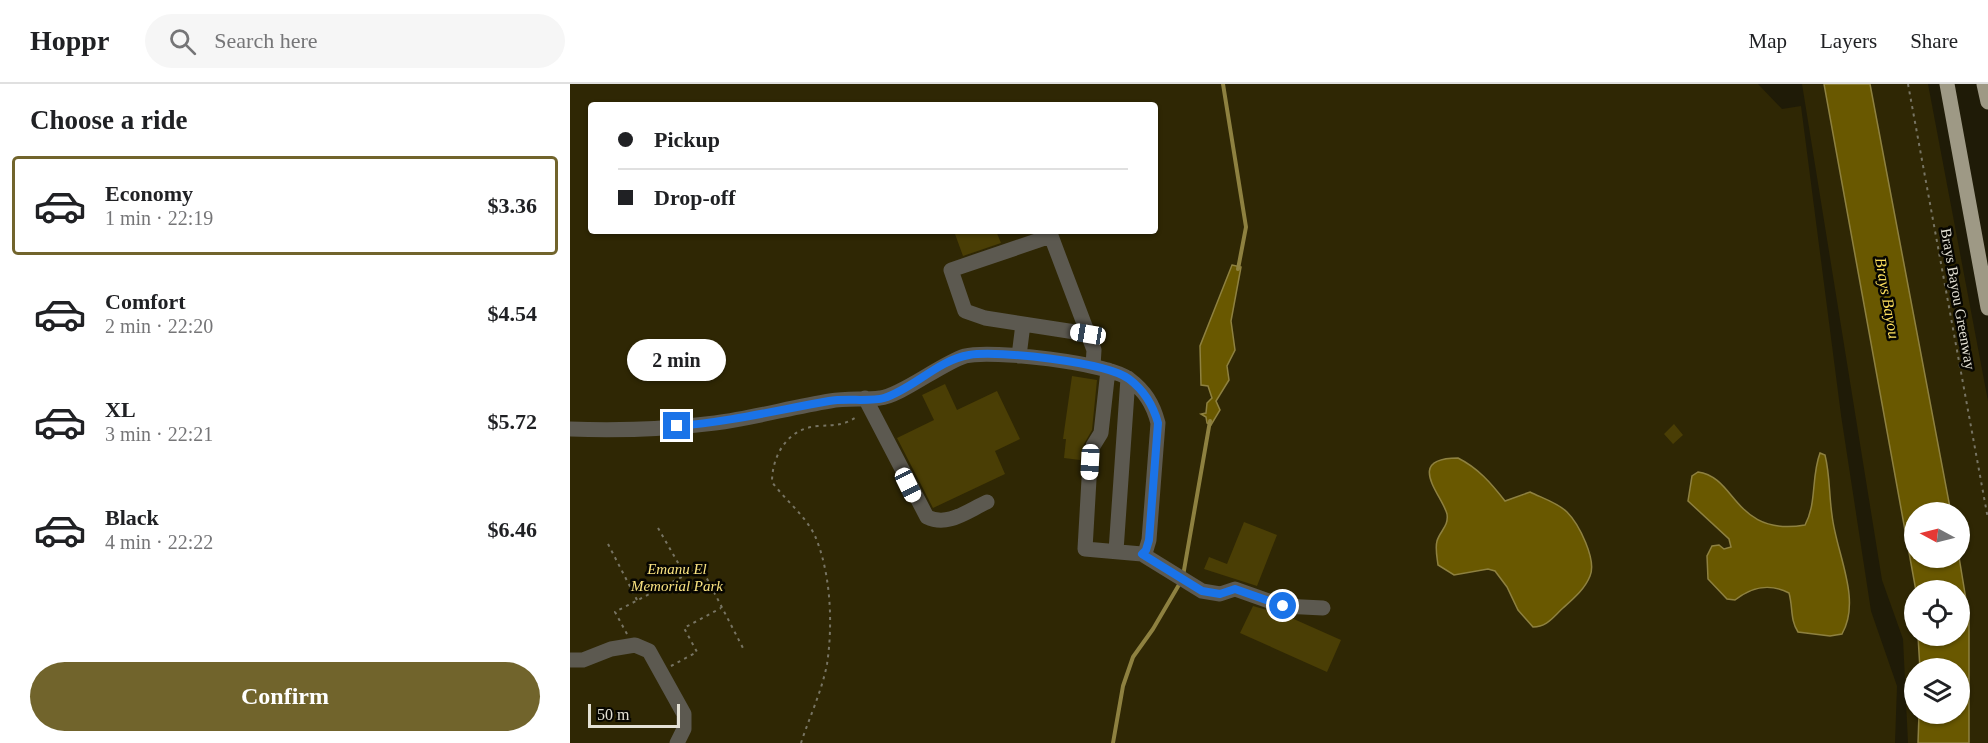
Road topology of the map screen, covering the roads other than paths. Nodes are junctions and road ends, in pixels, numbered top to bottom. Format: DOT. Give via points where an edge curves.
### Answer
graph roads {
  1 [pos="1947,84"];
  2 [pos="1984,84"];
  3 [pos="1988,102"];
  4 [pos="1983,257"];
  5 [pos="1988,308"];
  6 [pos="1023,324"];
  7 [pos="1088,334"];
  8 [pos="1020,356"];
  9 [pos="1100,368"];
  10 [pos="1128,378"];
  11 [pos="868,403"];
  12 [pos="570,429"];
  13 [pos="987,502"];
  14 [pos="1116,551"];
  15 [pos="1142,554"];
  16 [pos="1323,608"];
  17 [pos="570,660"];
  18 [pos="677,743"];
  1 -- 4 [label="main road"];
  2 -- 3 [label="main road"];
  4 -- 5 [label="main road"];
  6 -- 7 [label="lane"];
  6 -- 7 [label="lane" via="965,311 951,270 1051,236"];
  6 -- 8 [label="lane"];
  7 -- 9 [label="lane"];
  8 -- 9 [label="lane"];
  8 -- 11 [label="lane" via="969,355"];
  9 -- 10 [label="lane"];
  9 -- 14 [label="lane" via="1101,433 1090,462 1085,549"];
  10 -- 14 [label="lane"];
  10 -- 15 [label="lane" via="1154,406 1158,423 1149,540"];
  11 -- 12 [label="lane" via="832,400 716,423 609,431"];
  11 -- 13 [label="lane" via="927,517 946,522"];
  14 -- 15 [label="lane"];
  15 -- 16 [label="lane" via="1202,591 1220,594 1235,589 1283,606"];
  17 -- 18 [label="lane" via="583,660 632,645 649,651 684,714 684,729"];
}
